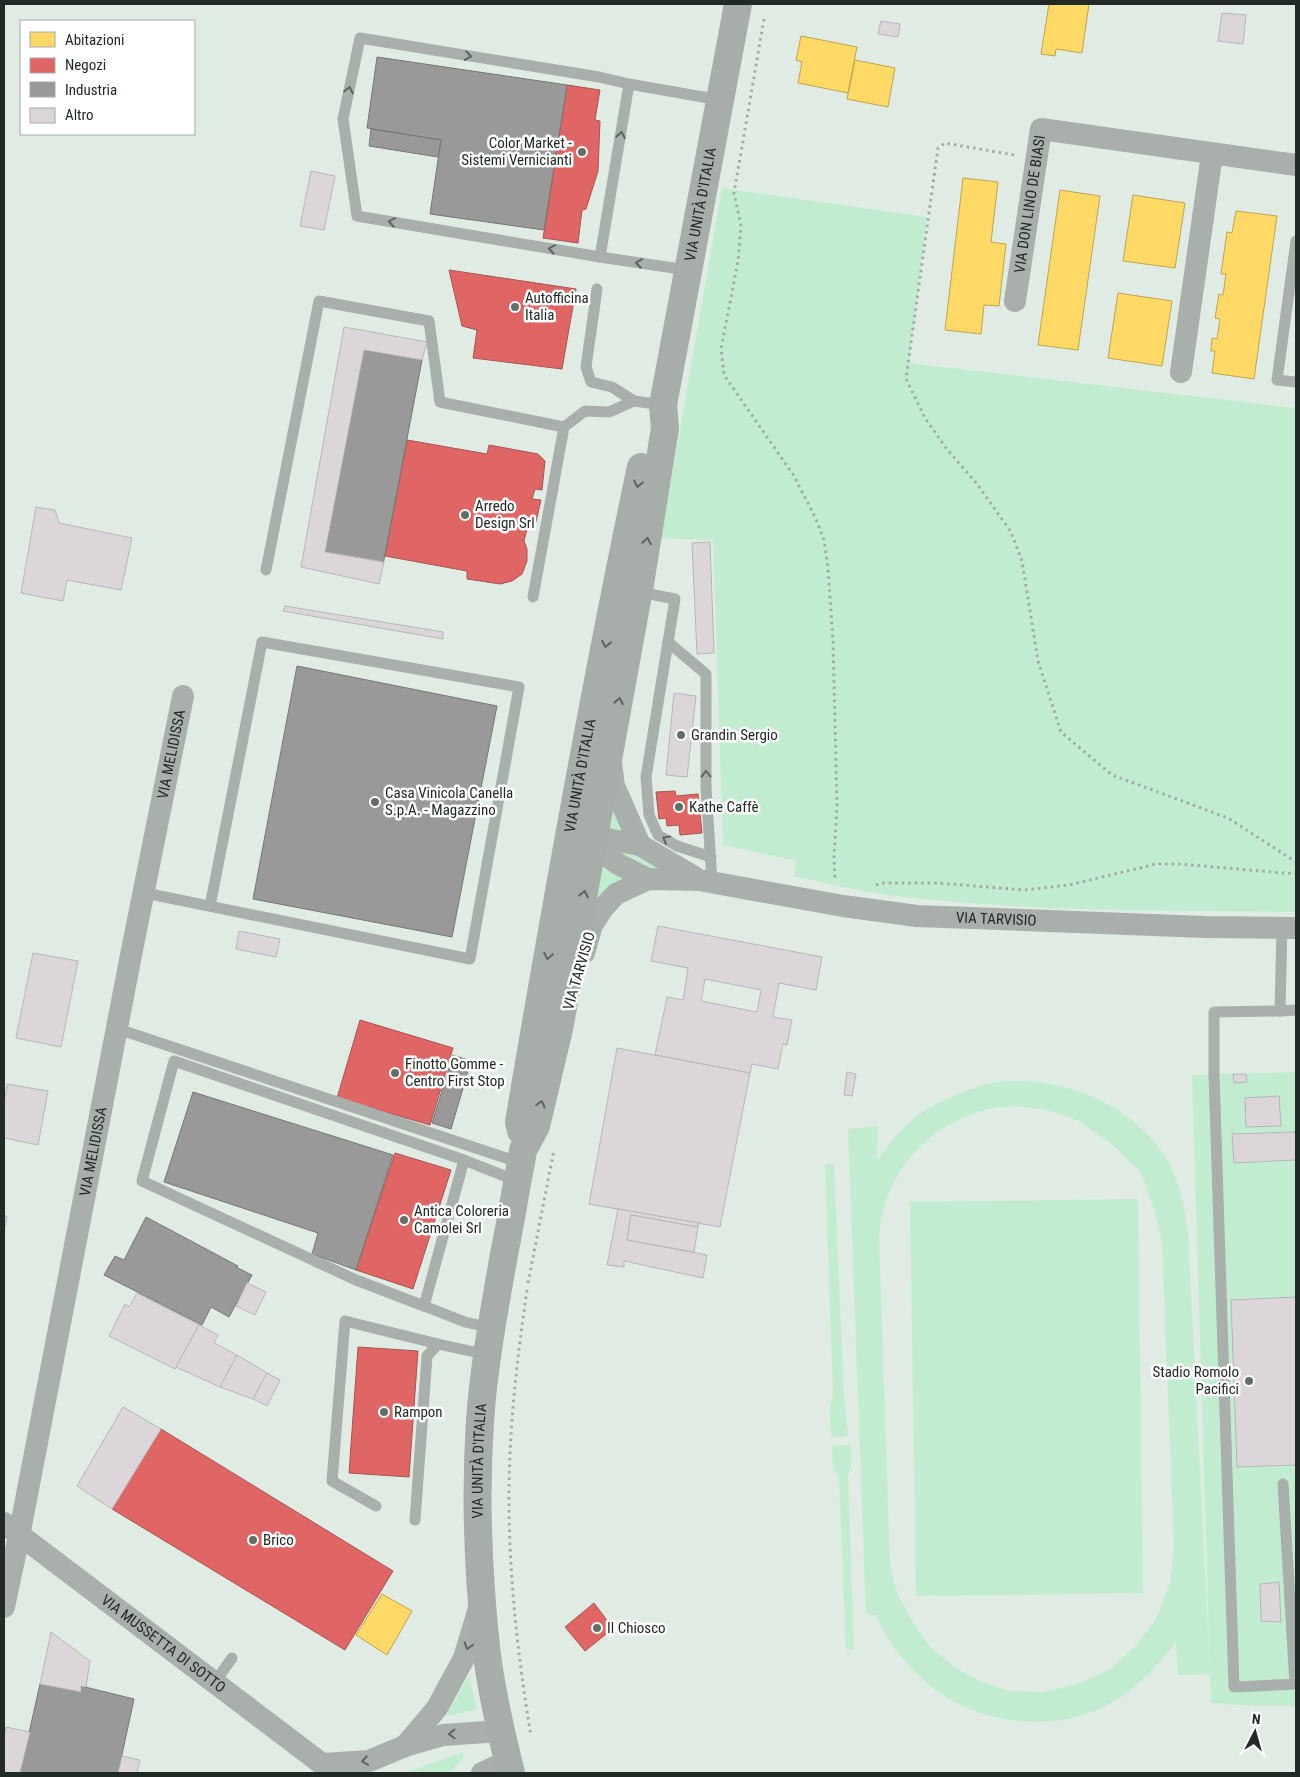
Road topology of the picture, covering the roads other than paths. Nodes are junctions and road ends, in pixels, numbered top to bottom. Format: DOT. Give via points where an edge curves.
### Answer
graph roads {
  1 [pos="738,4"];
  2 [pos="629,84"];
  3 [pos="720,100"];
  4 [pos="1212,154"];
  5 [pos="1296,165"];
  6 [pos="1296,242"];
  7 [pos="600,257"];
  8 [pos="687,270"];
  9 [pos="597,289"];
  10 [pos="1015,301"];
  11 [pos="1180,372"];
  12 [pos="1296,382"];
  13 [pos="634,401"];
  14 [pos="663,406"];
  15 [pos="564,427"];
  16 [pos="266,570"];
  17 [pos="639,592"];
  18 [pos="533,597"];
  19 [pos="668,642"];
  20 [pos="183,696"];
  21 [pos="610,749"];
  22 [pos="583,842"];
  23 [pos="640,846"];
  24 [pos="711,858"];
  25 [pos="648,879"];
  26 [pos="706,881"];
  27 [pos="145,893"];
  28 [pos="210,906"];
  29 [pos="1289,928"];
  30 [pos="1296,1010"];
  31 [pos="1280,1011"];
  32 [pos="118,1029"];
  33 [pos="559,1029"];
  34 [pos="464,1160"];
  35 [pos="520,1165"];
  36 [pos="424,1306"];
  37 [pos="492,1328"];
  38 [pos="438,1344"];
  39 [pos="488,1355"];
  40 [pos="1283,1484"];
  41 [pos="376,1506"];
  42 [pos="415,1520"];
  43 [pos="12,1529"];
  44 [pos="482,1599"];
  45 [pos="4,1607"];
  46 [pos="232,1658"];
  47 [pos="215,1682"];
  48 [pos="1296,1684"];
  49 [pos="501,1731"];
  50 [pos="405,1746"];
  51 [pos="510,1767"];
  52 [pos="328,1769"];
  53 [pos="482,1773"];
  1 -- 3 [label="main road, VIA UNITÀ D'ITALIA"];
  2 -- 3 [label="lane"];
  7 -- 2 [label="lane, one-way"];
  7 -- 2 [label="lane, one-way" via="357,216 343,119 360,38 599,76"];
  3 -- 8 [label="main road, VIA UNITÀ D'ITALIA"];
  4 -- 5 [label="street, VIA DON LINO DE BIASI"];
  4 -- 10 [label="street, VIA DON LINO DE BIASI" via="1041,129"];
  4 -- 11 [label="street"];
  6 -- 12 [label="lane" via="1277,380"];
  8 -- 7 [label="lane, one-way"];
  8 -- 14 [label="main road, VIA UNITÀ D'ITALIA"];
  9 -- 13 [label="lane" via="586,367 591,382 612,387"];
  13 -- 14 [label="lane"];
  13 -- 15 [label="lane" via="609,412 585,412"];
  17 -- 14 [label="main road, VIA UNITÀ D'ITALIA, one-way" via="665,428"];
  14 -- 22 [label="main road, VIA UNITÀ D'ITALIA, one-way" via="650,426 589,728"];
  15 -- 16 [label="lane" via="440,402 429,322 319,301"];
  15 -- 18 [label="lane"];
  17 -- 19 [label="lane" via="675,599"];
  21 -- 17 [label="main road, VIA UNITÀ D'ITALIA, one-way"];
  24 -- 19 [label="lane, one-way" via="706,787 706,674"];
  24 -- 19 [label="lane, one-way" via="677,846 658,835 649,815 646,776"];
  20 -- 27 [label="street, VIA MELIDISSA"];
  21 -- 22 [label="main road, VIA UNITÀ D'ITALIA"];
  21 -- 23 [label="street" via="614,786"];
  22 -- 23 [label="street, VIA TARVISIO" via="607,839"];
  22 -- 25 [label="street, VIA TARVISIO"];
  33 -- 22 [label="main road, VIA UNITÀ D'ITALIA, one-way"];
  22 -- 35 [label="main road, VIA UNITÀ D'ITALIA, one-way" via="519,1122"];
  23 -- 26 [label="street, VIA TARVISIO"];
  24 -- 26 [label="lane"];
  25 -- 26 [label="street, VIA TARVISIO"];
  25 -- 33 [label="street, VIA TARVISIO" via="616,894 592,925 571,1007"];
  26 -- 29 [label="street, VIA TARVISIO" via="917,916"];
  27 -- 28 [label="lane"];
  27 -- 32 [label="street, VIA MELIDISSA"];
  28 -- 28 [label="lane" via="470,959 519,687 262,642"];
  29 -- 31 [label="lane"];
  30 -- 31 [label="lane"];
  31 -- 48 [label="lane" via="1214,1012 1214,1074 1234,1688"];
  32 -- 35 [label="lane"];
  32 -- 43 [label="street, VIA MELIDISSA"];
  35 -- 33 [label="main road, VIA UNITÀ D'ITALIA, one-way" via="536,1126"];
  34 -- 35 [label="lane"];
  34 -- 36 [label="lane"];
  34 -- 36 [label="lane" via="174,1061 142,1180 356,1280"];
  35 -- 37 [label="main road, VIA UNITÀ D'ITALIA"];
  36 -- 37 [label="lane" via="465,1322"];
  37 -- 39 [label="main road, VIA UNITÀ D'ITALIA"];
  38 -- 39 [label="lane"];
  38 -- 41 [label="lane" via="345,1321 332,1481"];
  38 -- 42 [label="lane" via="428,1356"];
  39 -- 44 [label="main road, VIA UNITÀ D'ITALIA" via="478,1462"];
  40 -- 48 [label="lane"];
  43 -- 45 [label="street, VIA MELIDISSA"];
  43 -- 47 [label="street, VIA MUSSETTA DI SOTTO"];
  44 -- 49 [label="main road, VIA UNITÀ D'ITALIA" via="486,1648"];
  44 -- 50 [label="street, VIA MUSSETTA DI SOTTO, one-way" via="464,1658 437,1708"];
  46 -- 47 [label="lane"];
  47 -- 52 [label="street, VIA MUSSETTA DI SOTTO"];
  49 -- 50 [label="street, VIA MUSSETTA DI SOTTO, one-way" via="444,1734"];
  49 -- 51 [label="main road, VIA UNITÀ D'ITALIA"];
  50 -- 52 [label="street, VIA MUSSETTA DI SOTTO, one-way" via="369,1761"];
  51 -- 53 [label="street"];
}
